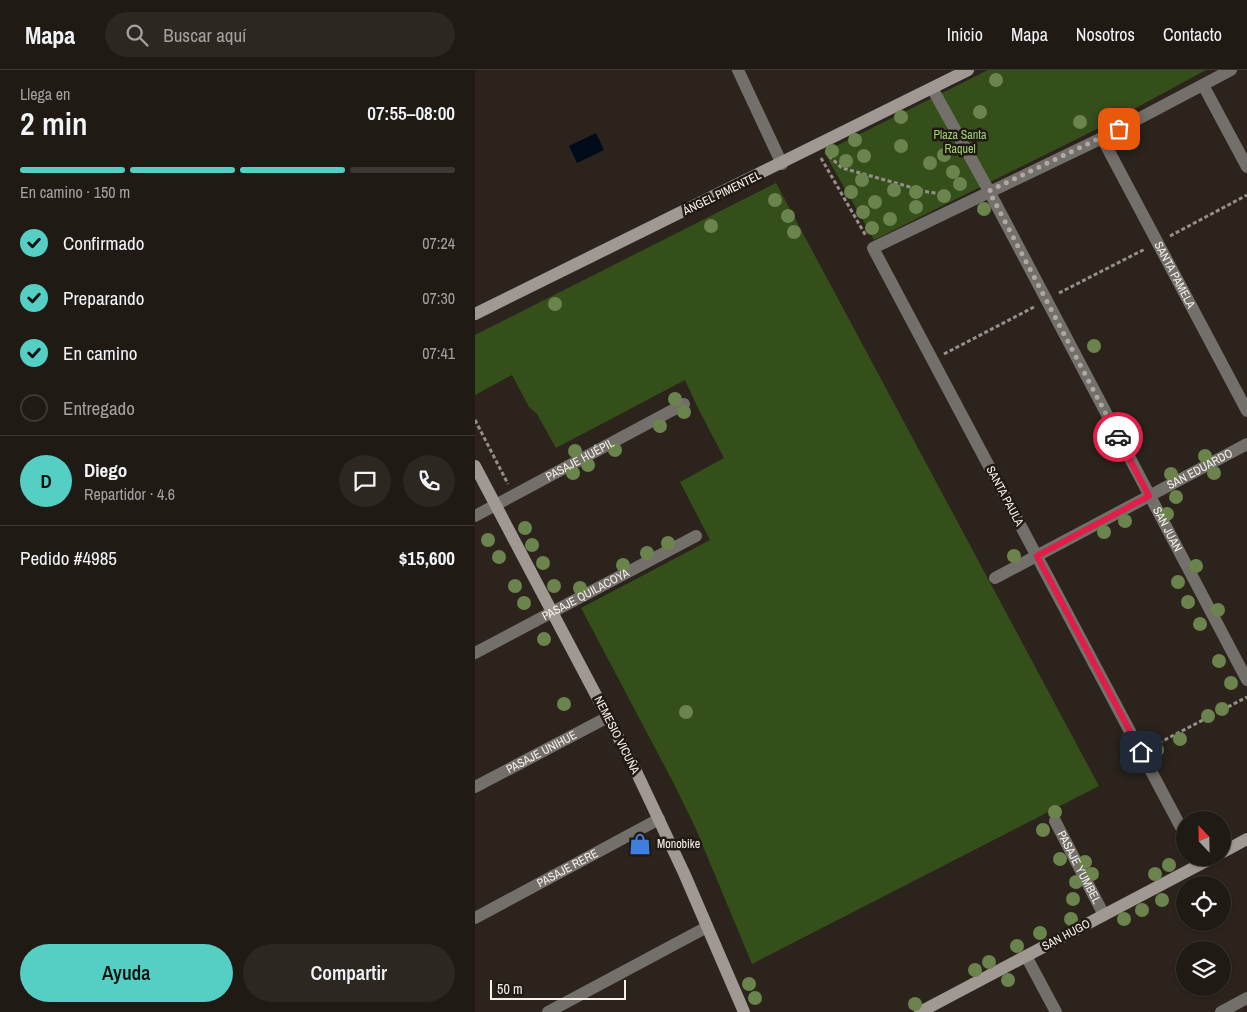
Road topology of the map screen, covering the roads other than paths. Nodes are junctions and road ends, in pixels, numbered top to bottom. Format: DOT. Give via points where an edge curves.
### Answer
graph roads {
  1 [pos="738,70"];
  2 [pos="968,70"];
  3 [pos="1231,70"];
  4 [pos="1203,85"];
  5 [pos="932,88"];
  6 [pos="1102,138"];
  7 [pos="782,164"];
  8 [pos="1247,167"];
  9 [pos="989,191"];
  10 [pos="475,314"];
  11 [pos="684,404"];
  12 [pos="1247,411"];
  13 [pos="1247,444"];
  14 [pos="475,466"];
  15 [pos="1149,496"];
  16 [pos="496,505"];
  17 [pos="475,516"];
  18 [pos="696,536"];
  19 [pos="1037,556"];
  20 [pos="995,578"];
  21 [pos="553,612"];
  22 [pos="475,653"];
  23 [pos="1247,680"];
  24 [pos="608,717"];
  25 [pos="475,787"];
  26 [pos="1176,818"];
  27 [pos="659,819"];
  28 [pos="1055,821"];
  29 [pos="1247,839"];
  30 [pos="1231,848"];
  31 [pos="1192,866"];
  32 [pos="1104,915"];
  33 [pos="475,918"];
  34 [pos="707,927"];
  35 [pos="1026,956"];
  36 [pos="1247,998"];
  37 [pos="548,1012"];
  38 [pos="743,1012"];
  39 [pos="920,1012"];
  40 [pos="1056,1012"];
  41 [pos="1221,1012"];
  1 -- 7 [label="street"];
  2 -- 5 [label="street, ÁNGEL PIMENTEL"];
  3 -- 4 [label="street"];
  4 -- 6 [label="street"];
  4 -- 8 [label="street"];
  5 -- 7 [label="street, ÁNGEL PIMENTEL"];
  5 -- 9 [label="street, SAN JUAN"];
  6 -- 9 [label="street"];
  6 -- 12 [label="street, SANTA PAMELA"];
  7 -- 10 [label="street, ÁNGEL PIMENTEL"];
  9 -- 15 [label="street, SAN JUAN"];
  9 -- 19 [label="street, SANTA PAULA" via="873,248"];
  11 -- 16 [label="street, PASAJE HUÉPIL"];
  13 -- 15 [label="street, SAN EDUARDO"];
  14 -- 16 [label="street, NEMESIO VICUÑA"];
  15 -- 19 [label="street, SAN EDUARDO"];
  15 -- 23 [label="street, SAN JUAN"];
  16 -- 17 [label="street, PASAJE HUÉPIL"];
  16 -- 21 [label="street, NEMESIO VICUÑA"];
  18 -- 21 [label="street, PASAJE QUILACOYA"];
  19 -- 20 [label="street, SAN EDUARDO"];
  19 -- 26 [label="street, SANTA PAULA"];
  21 -- 22 [label="street, PASAJE QUILACOYA"];
  21 -- 24 [label="street, NEMESIO VICUÑA"];
  24 -- 25 [label="street, PASAJE UNIHUE"];
  24 -- 27 [label="street, NEMESIO VICUÑA"];
  27 -- 33 [label="street, PASAJE RERE"];
  27 -- 34 [label="street, NEMESIO VICUÑA"];
  28 -- 32 [label="street, PASAJE YUMBEL"];
  29 -- 30 [label="street"];
  31 -- 32 [label="street, SAN HUGO"];
  32 -- 35 [label="street, SAN HUGO"];
  34 -- 37 [label="street"];
  34 -- 38 [label="street, NEMESIO VICUÑA"];
  35 -- 39 [label="street, SAN HUGO"];
  35 -- 40 [label="street"];
  36 -- 41 [label="street"];
}
